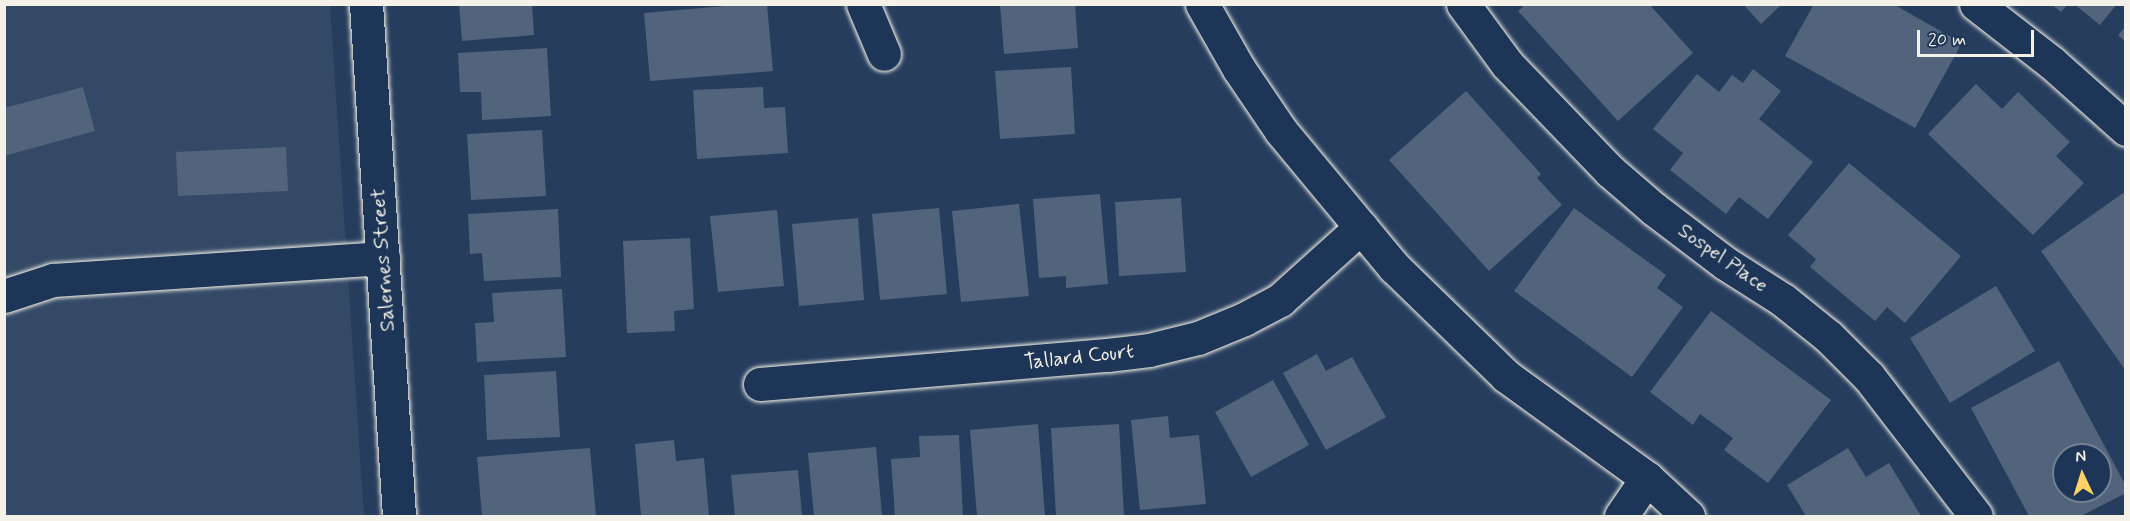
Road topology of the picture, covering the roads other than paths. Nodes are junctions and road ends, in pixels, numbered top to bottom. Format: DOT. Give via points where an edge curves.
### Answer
graph roads {
  1 [pos="366,4"];
  2 [pos="863,4"];
  3 [pos="1202,4"];
  4 [pos="1463,4"];
  5 [pos="1976,4"];
  6 [pos="884,54"];
  7 [pos="2126,129"];
  8 [pos="1361,227"];
  9 [pos="383,258"];
  10 [pos="4,296"];
  11 [pos="760,384"];
  12 [pos="1647,478"];
  13 [pos="399,516"];
  14 [pos="1621,516"];
  15 [pos="1688,516"];
  16 [pos="1976,516"];
  1 -- 9 [label="street, Salernes Street"];
  2 -- 6 [label="street"];
  3 -- 8 [label="street" via="1281,131"];
  4 -- 16 [label="street, Sospel Place" via="1507,64 1610,171 1654,209 1828,336 1917,437"];
  5 -- 7 [label="street" via="2052,63"];
  8 -- 11 [label="street, Tallard Court" via="1280,300 1198,338 1107,355"];
  8 -- 12 [label="street" via="1394,267 1506,376"];
  9 -- 10 [label="street" via="52,280"];
  9 -- 13 [label="street, Salernes Street"];
  12 -- 14 [label="street"];
  12 -- 15 [label="street"];
}
